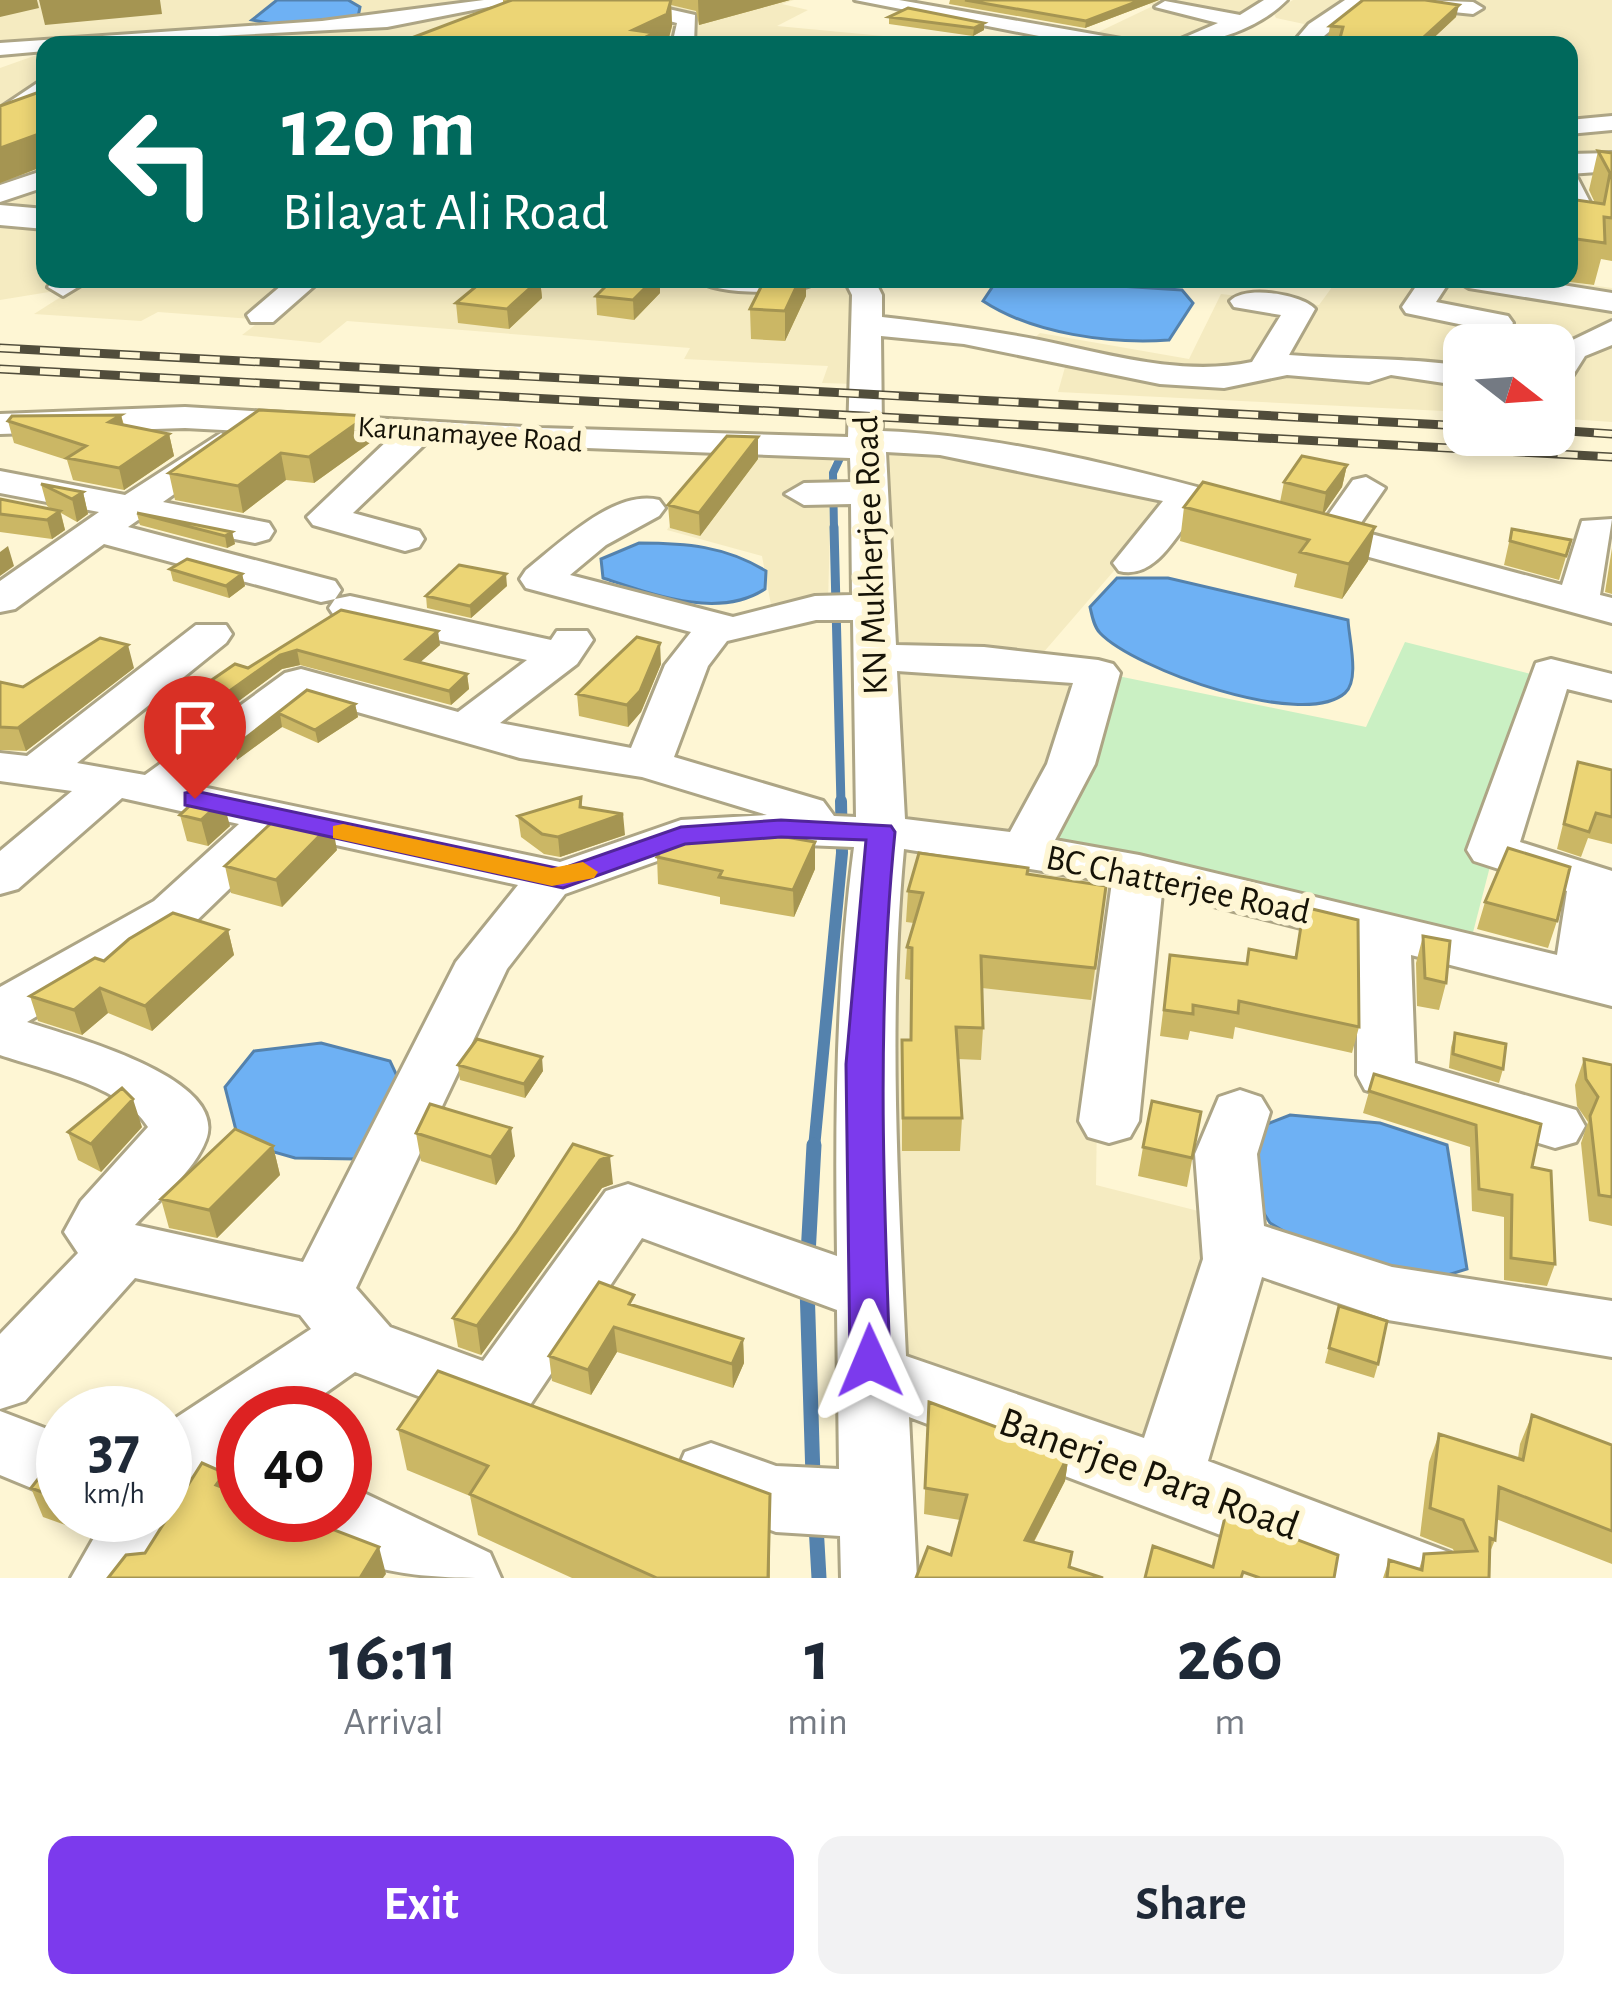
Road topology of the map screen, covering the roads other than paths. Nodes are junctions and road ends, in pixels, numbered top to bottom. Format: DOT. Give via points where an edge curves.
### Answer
graph roads {
  1 [pos="401,0"];
  2 [pos="601,0"];
  3 [pos="866,0"];
  4 [pos="965,0"];
  5 [pos="1193,0"];
  6 [pos="1358,0"];
  7 [pos="1396,0"];
  8 [pos="1426,2"];
  9 [pos="525,4"];
  10 [pos="1273,4"];
  11 [pos="1165,7"];
  12 [pos="1473,8"];
  13 [pos="914,9"];
  14 [pos="471,12"];
  15 [pos="942,13"];
  16 [pos="1241,21"];
  17 [pos="1045,24"];
  18 [pos="882,25"];
  19 [pos="96,36"];
  20 [pos="685,36"];
  21 [pos="1023,36"];
  22 [pos="1076,36"];
  23 [pos="1202,36"];
  24 [pos="1310,36"];
  25 [pos="36,46"];
  26 [pos="0,49"];
  27 [pos="36,52"];
  28 [pos="0,66"];
  29 [pos="36,90"];
  30 [pos="0,117"];
  31 [pos="1612,123"];
  32 [pos="1578,126"];
  33 [pos="1612,162"];
  34 [pos="1578,164"];
  35 [pos="1612,173"];
  36 [pos="1578,174"];
  37 [pos="36,181"];
  38 [pos="0,194"];
  39 [pos="1578,205"];
  40 [pos="0,211"];
  41 [pos="36,214"];
  42 [pos="1581,235"];
  43 [pos="296,288"];
  44 [pos="864,288"];
  45 [pos="1430,288"];
  46 [pos="1525,288"];
  47 [pos="1245,301"];
  48 [pos="1612,302"];
  49 [pos="262,315"];
  50 [pos="1496,324"];
  51 [pos="867,325"];
  52 [pos="1611,342"];
  53 [pos="1575,356"];
  54 [pos="1265,366"];
  55 [pos="1443,373"];
  56 [pos="255,421"];
  57 [pos="0,424"];
  58 [pos="419,431"];
  59 [pos="868,445"];
  60 [pos="0,482"];
  61 [pos="1366,488"];
  62 [pos="869,493"];
  63 [pos="804,494"];
  64 [pos="1187,497"];
  65 [pos="134,504"];
  66 [pos="646,508"];
  67 [pos="95,530"];
  68 [pos="255,531"];
  69 [pos="1612,531"];
  70 [pos="405,539"];
  71 [pos="1331,539"];
  72 [pos="0,547"];
  73 [pos="57,557"];
  74 [pos="1133,563"];
  75 [pos="0,600"];
  76 [pos="600,600"];
  77 [pos="873,607"];
  78 [pos="1595,607"];
  79 [pos="716,628"];
  80 [pos="211,634"];
  81 [pos="562,655"];
  82 [pos="875,657"];
  83 [pos="1612,687"];
  84 [pos="465,728"];
  85 [pos="648,764"];
  86 [pos="19,770"];
  87 [pos="133,786"];
  88 [pos="277,816"];
  89 [pos="818,830"];
  90 [pos="881,832"];
  91 [pos="1024,852"];
  92 [pos="1139,872"];
  93 [pos="552,877"];
  94 [pos="0,878"];
  95 [pos="1384,930"];
  96 [pos="1596,984"];
  97 [pos="0,1014"];
  98 [pos="0,1034"];
  99 [pos="1240,1112"];
  100 [pos="1108,1121"];
  101 [pos="1555,1126"];
  102 [pos="1235,1246"];
  103 [pos="122,1250"];
  104 [pos="868,1294"];
  105 [pos="340,1314"];
  106 [pos="1612,1329"];
  107 [pos="872,1374"];
  108 [pos="0,1380"];
  109 [pos="497,1396"];
  110 [pos="561,1420"];
  111 [pos="0,1442"];
  112 [pos="647,1452"];
  113 [pos="36,1457"];
  114 [pos="201,1467"];
  115 [pos="1167,1478"];
  116 [pos="876,1504"];
  117 [pos="372,1532"];
  118 [pos="132,1542"];
  119 [pos="109,1578"];
  120 [pos="463,1578"];
  121 [pos="879,1578"];
  122 [pos="1424,1578"];
  1 -- 14 [label="street"];
  2 -- 20 [label="street" via="688,19"];
  3 -- 13 [label="street"];
  4 -- 15 [label="street"];
  5 -- 10 [label="street"];
  6 -- 24 [label="street"];
  7 -- 8 [label="street"];
  8 -- 12 [label="street"];
  9 -- 14 [label="street"];
  10 -- 16 [label="street"];
  11 -- 16 [label="street"];
  13 -- 15 [label="street"];
  13 -- 18 [label="street"];
  14 -- 19 [label="street" via="380,25 147,25"];
  15 -- 17 [label="street"];
  16 -- 23 [label="street"];
  17 -- 21 [label="street"];
  17 -- 22 [label="street"];
  25 -- 26 [label="street"];
  27 -- 28 [label="street"];
  29 -- 30 [label="street" via="28,95 32,103"];
  31 -- 32 [label="street"];
  33 -- 34 [label="main road"];
  35 -- 36 [label="main road"];
  37 -- 38 [label="street"];
  39 -- 42 [label="street"];
  40 -- 41 [label="main road"];
  43 -- 49 [label="street"];
  44 -- 51 [label="street, KN Mukherjee Road"];
  45 -- 50 [label="street" via="1417,307"];
  46 -- 48 [label="street"];
  47 -- 54 [label="street" via="1300,309"];
  51 -- 54 [label="street" via="964,335 1160,374 1224,378"];
  51 -- 59 [label="street, KN Mukherjee Road"];
  52 -- 53 [label="street"];
  54 -- 55 [label="street" via="1370,372 1388,364"];
  56 -- 57 [label="street, Karunamayee Road"];
  56 -- 58 [label="street, Karunamayee Road"];
  56 -- 65 [label="street"];
  58 -- 59 [label="street, Karunamayee Road"];
  58 -- 70 [label="street" via="326,517"];
  59 -- 62 [label="street, KN Mukherjee Road"];
  59 -- 64 [label="street, Karunamayee Road" via="940,444"];
  60 -- 65 [label="street"];
  61 -- 71 [label="street"];
  62 -- 63 [label="street"];
  62 -- 77 [label="street, KN Mukherjee Road"];
  64 -- 71 [label="street, Karunamayee Road"];
  64 -- 74 [label="street"];
  65 -- 67 [label="street"];
  65 -- 68 [label="street"];
  66 -- 76 [label="street" via="540,579"];
  67 -- 73 [label="street"];
  67 -- 81 [label="street"];
  69 -- 78 [label="street" via="1596,529"];
  71 -- 78 [label="street, Karunamayee Road"];
  72 -- 73 [label="street"];
  73 -- 75 [label="street"];
  76 -- 79 [label="street"];
  76 -- 81 [label="street"];
  77 -- 79 [label="street" via="815,608"];
  77 -- 82 [label="street, KN Mukherjee Road"];
  79 -- 85 [label="street" via="687,665"];
  80 -- 86 [label="street"];
  81 -- 84 [label="street"];
  82 -- 90 [label="street, KN Mukherjee Road"];
  82 -- 91 [label="street" via="1098,674 1071,764"];
  83 -- 96 [label="street" via="1551,672 1492,850 1594,882"];
  84 -- 85 [label="street"];
  84 -- 87 [label="street" via="301,682"];
  85 -- 89 [label="street" via="806,811"];
  86 -- 87 [label="street"];
  87 -- 88 [label="street"];
  87 -- 94 [label="street"];
  88 -- 93 [label="street"];
  88 -- 97 [label="street" via="173,913"];
  89 -- 90 [label="street, BC Chatterjee Road"];
  89 -- 93 [label="street, BC Chatterjee Road" via="681,835"];
  90 -- 91 [label="street, BC Chatterjee Road"];
  90 -- 104 [label="street, KN Mukherjee Road" via="863,1064"];
  91 -- 92 [label="street, BC Chatterjee Road"];
  92 -- 95 [label="street, BC Chatterjee Road"];
  92 -- 100 [label="street"];
  93 -- 105 [label="street" via="483,962"];
  95 -- 96 [label="street, BC Chatterjee Road"];
  95 -- 101 [label="street" via="1386,1075"];
  98 -- 103 [label="street" via="134,1086 173,1110 175,1141 96,1232"];
  99 -- 102 [label="street" via="1226,1154"];
  102 -- 106 [label="street" via="1293,1257 1388,1293"];
  102 -- 115 [label="street"];
  103 -- 105 [label="street"];
  103 -- 108 [label="street"];
  104 -- 107 [label="street, KN Mukherjee Road"];
  104 -- 109 [label="street" via="628,1208"];
  105 -- 109 [label="street" via="366,1347"];
  105 -- 114 [label="street"];
  107 -- 115 [label="street, Banerjee Para Road"];
  107 -- 116 [label="street, KN Mukherjee Road"];
  109 -- 110 [label="street"];
  111 -- 113 [label="street"];
  112 -- 116 [label="street" via="776,1499"];
  115 -- 122 [label="street, Banerjee Para Road"];
  116 -- 121 [label="street, KN Mukherjee Road"];
  117 -- 120 [label="street"];
  118 -- 119 [label="street"];
}
